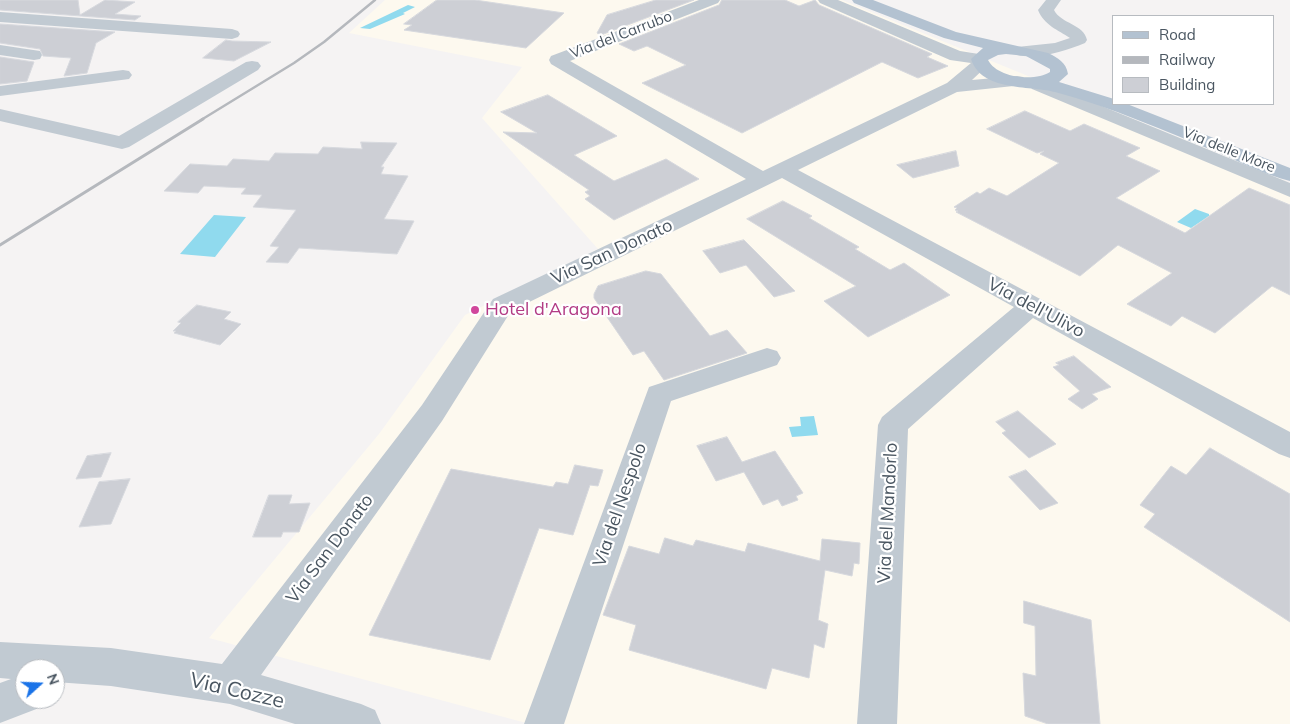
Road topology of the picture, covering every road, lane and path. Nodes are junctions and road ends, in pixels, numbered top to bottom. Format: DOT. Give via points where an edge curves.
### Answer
graph roads {
  1 [pos="713,0"];
  2 [pos="825,0"];
  3 [pos="859,0"];
  4 [pos="1054,0"];
  5 [pos="0,17"];
  6 [pos="232,34"];
  7 [pos="950,35"];
  8 [pos="0,50"];
  9 [pos="1016,50"];
  10 [pos="34,55"];
  11 [pos="980,59"];
  12 [pos="1057,59"];
  13 [pos="557,60"];
  14 [pos="252,66"];
  15 [pos="123,75"];
  16 [pos="1027,83"];
  17 [pos="953,87"];
  18 [pos="0,91"];
  19 [pos="1112,98"];
  20 [pos="1126,105"];
  21 [pos="0,114"];
  22 [pos="1168,126"];
  23 [pos="773,175"];
  24 [pos="1290,175"];
  25 [pos="1290,191"];
  26 [pos="1032,306"];
  27 [pos="768,358"];
  28 [pos="1290,446"];
  29 [pos="0,660"];
  30 [pos="111,667"];
  31 [pos="65,680"];
  32 [pos="230,685"];
  33 [pos="15,698"];
  34 [pos="0,703"];
  35 [pos="361,724"];
  36 [pos="544,724"];
  37 [pos="877,724"];
  1 -- 13 [label="street, Via del Carrubo"];
  2 -- 11 [label="street" via="956,56"];
  3 -- 7 [label="main road"];
  4 -- 12 [label="street" via="1046,10 1047,14 1078,35 1079,40"];
  5 -- 6 [label="street"];
  7 -- 9 [label="main road"];
  7 -- 11 [label="main road"];
  8 -- 10 [label="street"];
  9 -- 11 [label="main road" via="993,50"];
  9 -- 12 [label="main road"];
  11 -- 16 [label="main road" via="988,72"];
  11 -- 17 [label="street"];
  12 -- 16 [label="main road" via="1058,74 1052,79"];
  12 -- 19 [label="main road" via="1071,78"];
  13 -- 23 [label="street, Via dell'Ulivo"];
  14 -- 21 [label="street" via="122,143"];
  15 -- 18 [label="street"];
  16 -- 17 [label="street"];
  16 -- 22 [label="main road" via="1059,88"];
  16 -- 25 [label="street"];
  17 -- 23 [label="street, Via San Donato"];
  20 -- 22 [label="main road"];
  22 -- 24 [label="main road, Via delle More"];
  23 -- 26 [label="street, Via dell'Ulivo"];
  23 -- 32 [label="street, Via San Donato" via="502,306 432,413"];
  26 -- 28 [label="street, Via dell'Ulivo"];
  26 -- 37 [label="street, Via del Mandorlo" via="892,426"];
  27 -- 36 [label="street, Via del Nespolo" via="659,394"];
  29 -- 30 [label="street, Via Cozze"];
  30 -- 31 [label="street"];
  30 -- 32 [label="street, Via Cozze"];
  32 -- 35 [label="street, Via Cozze"];
  33 -- 34 [label="street"];
}
